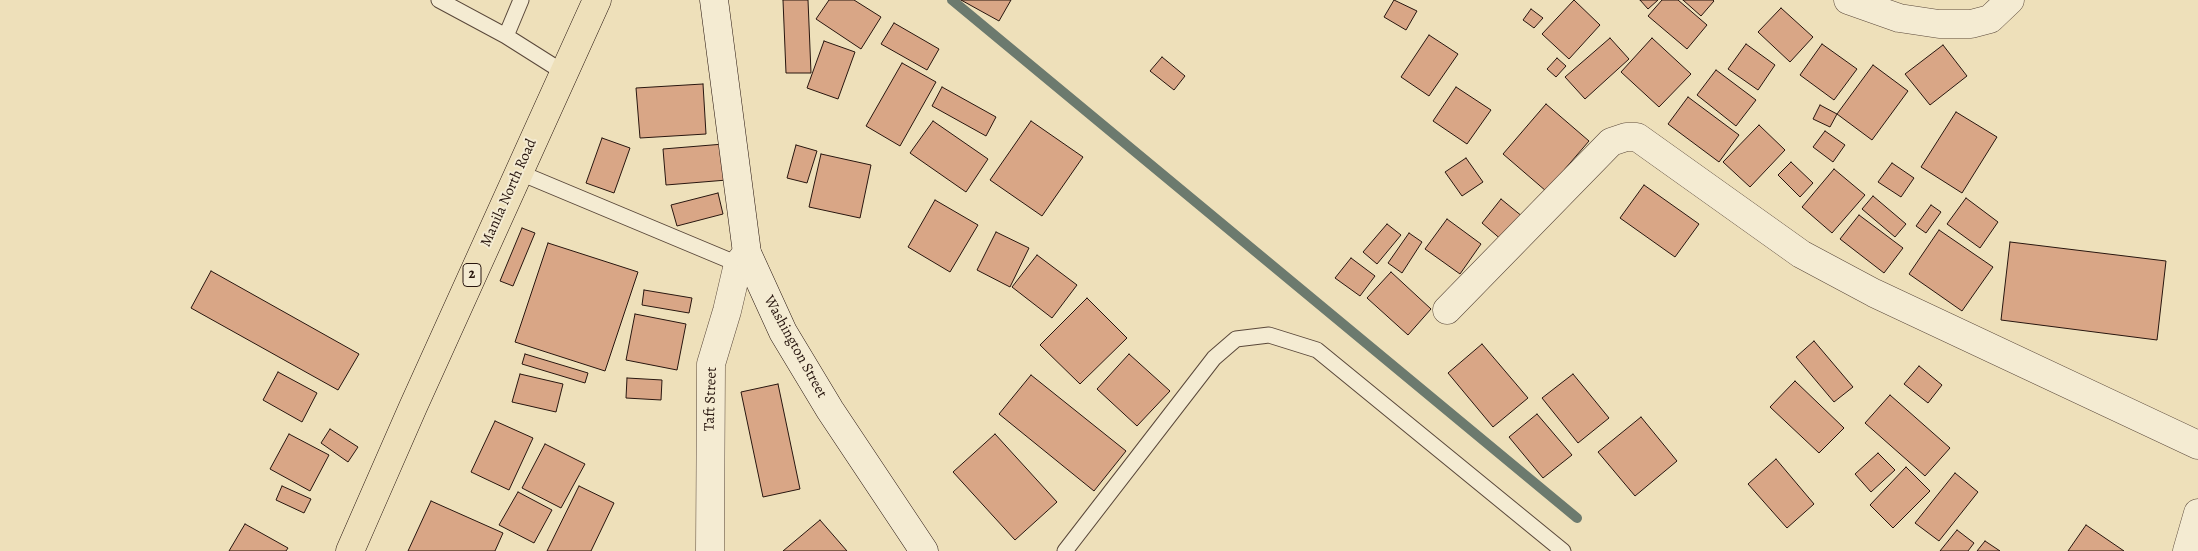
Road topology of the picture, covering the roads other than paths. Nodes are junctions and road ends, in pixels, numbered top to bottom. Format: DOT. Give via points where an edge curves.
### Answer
graph roads {
  1 [pos="440,0"];
  2 [pos="521,0"];
  3 [pos="597,0"];
  4 [pos="714,0"];
  5 [pos="1848,0"];
  6 [pos="2010,0"];
  7 [pos="506,36"];
  8 [pos="563,72"];
  9 [pos="518,172"];
  10 [pos="742,258"];
  11 [pos="1447,310"];
  12 [pos="2198,445"];
  13 [pos="2198,512"];
  14 [pos="350,551"];
  15 [pos="710,551"];
  16 [pos="924,551"];
  17 [pos="1065,551"];
  18 [pos="1563,551"];
  19 [pos="2187,551"];
  1 -- 7 [label="lane"];
  2 -- 7 [label="lane"];
  3 -- 8 [label="highway, Manila North Road / 2"];
  4 -- 10 [label="street, Washington Street"];
  5 -- 6 [label="street" via="1899,18 1939,24 1971,24 1990,19"];
  7 -- 8 [label="lane"];
  8 -- 9 [label="highway, Manila North Road / 2"];
  9 -- 10 [label="lane"];
  9 -- 14 [label="highway, Manila North Road / 2"];
  10 -- 15 [label="street, Taft Street" via="711,364"];
  10 -- 16 [label="street, Washington Street" via="830,410"];
  11 -- 12 [label="street" via="1611,142 1637,137 1801,254 1874,293"];
  13 -- 19 [label="street"];
  17 -- 18 [label="lane" via="1214,358 1236,339 1269,335 1317,350"];
}
